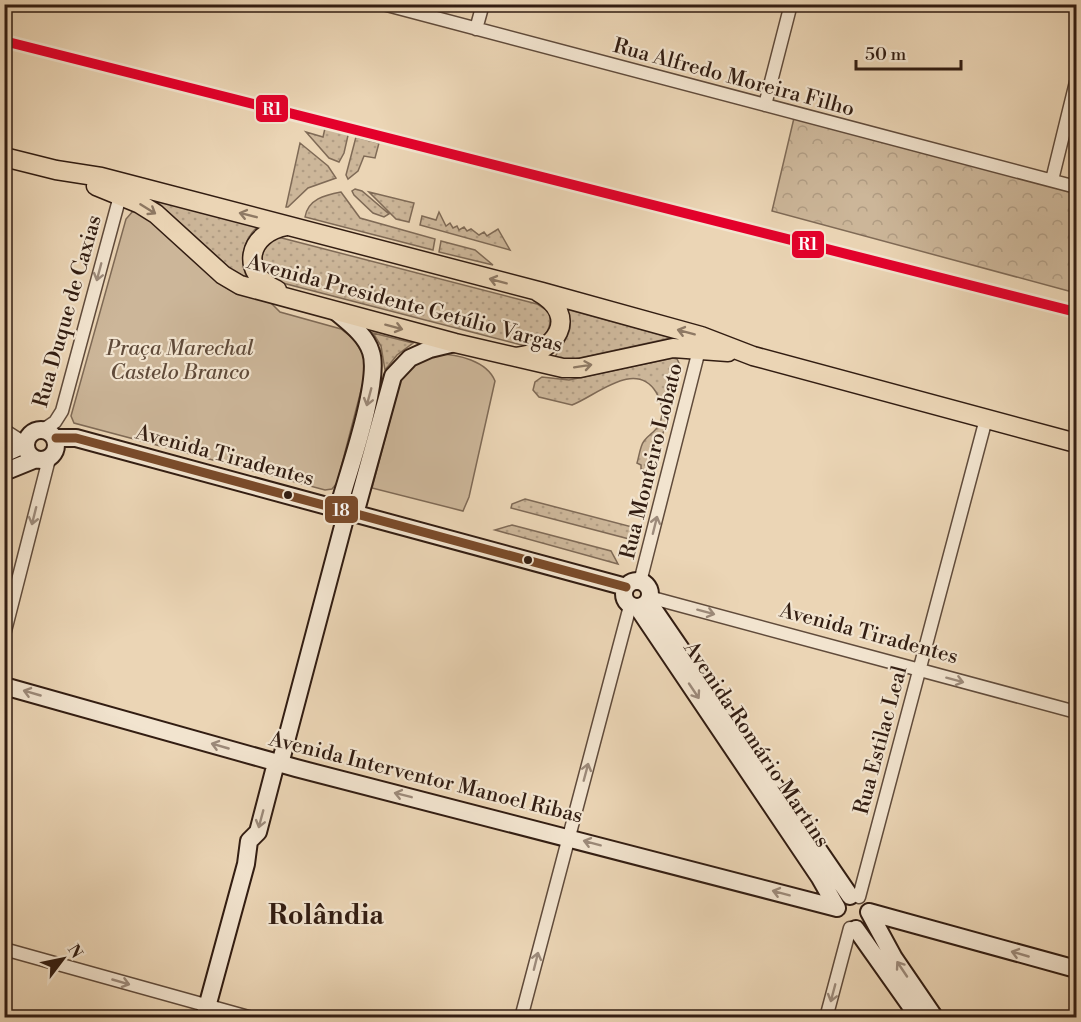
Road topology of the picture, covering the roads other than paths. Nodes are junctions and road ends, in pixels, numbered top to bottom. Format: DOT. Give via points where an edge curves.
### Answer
graph roads {
  1 [pos="382,4"];
  2 [pos="483,4"];
  3 [pos="791,4"];
  4 [pos="477,29"];
  5 [pos="1077,82"];
  6 [pos="765,105"];
  7 [pos="4,157"];
  8 [pos="56,170"];
  9 [pos="1052,180"];
  10 [pos="1077,187"];
  11 [pos="120,196"];
  12 [pos="288,225"];
  13 [pos="534,290"];
  14 [pos="308,304"];
  15 [pos="335,311"];
  16 [pos="455,343"];
  17 [pos="699,350"];
  18 [pos="741,352"];
  19 [pos="512,357"];
  20 [pos="986,419"];
  21 [pos="4,430"];
  22 [pos="49,434"];
  23 [pos="1077,443"];
  24 [pos="26,444"];
  25 [pos="4,454"];
  26 [pos="42,459"];
  27 [pos="4,472"];
  28 [pos="347,511"];
  29 [pos="633,584"];
  30 [pos="641,603"];
  31 [pos="4,635"];
  32 [pos="918,671"];
  33 [pos="4,686"];
  34 [pos="1077,712"];
  35 [pos="278,763"];
  36 [pos="568,837"];
  37 [pos="849,901"];
  38 [pos="869,912"];
  39 [pos="853,928"];
  40 [pos="4,949"];
  41 [pos="1077,969"];
  42 [pos="210,1012"];
  43 [pos="252,1017"];
  44 [pos="521,1017"];
  45 [pos="826,1017"];
  46 [pos="919,1017"];
  47 [pos="935,1017"];
  1 -- 4 [label="street, Rua Alfredo Moreira Filho"];
  2 -- 4 [label="street"];
  3 -- 6 [label="street"];
  4 -- 6 [label="street, Rua Alfredo Moreira Filho"];
  5 -- 9 [label="street"];
  6 -- 9 [label="street, Rua Alfredo Moreira Filho"];
  7 -- 8 [label="main road, Avenida Presidente Getúlio Vargas"];
  8 -- 11 [label="main road, Avenida Presidente Getúlio Vargas"];
  12 -- 8 [label="main road, Avenida Presidente Getúlio Vargas, one-way" via="101,177"];
  9 -- 10 [label="street, Rua Alfredo Moreira Filho"];
  11 -- 14 [label="main road, Avenida Presidente Getúlio Vargas, one-way" via="156,214 230,280"];
  11 -- 22 [label="street, Rua Duque de Caxias, one-way" via="62,411"];
  13 -- 12 [label="main road, Avenida Presidente Getúlio Vargas, one-way"];
  12 -- 14 [label="main road" via="262,236 253,254 254,270 266,285"];
  18 -- 13 [label="main road, Avenida Presidente Getúlio Vargas, one-way" via="701,336"];
  13 -- 19 [label="main road" via="557,310 559,331 541,351"];
  14 -- 15 [label="main road, Avenida Presidente Getúlio Vargas"];
  15 -- 16 [label="main road, Avenida Presidente Getúlio Vargas, one-way"];
  15 -- 28 [label="street, one-way" via="358,330 372,352 374,377"];
  16 -- 19 [label="main road, Avenida Presidente Getúlio Vargas"];
  16 -- 28 [label="street" via="410,358 393,376"];
  17 -- 18 [label="main road, Avenida Presidente Getúlio Vargas"];
  19 -- 17 [label="main road, Avenida Presidente Getúlio Vargas, one-way" via="580,368 655,350"];
  29 -- 17 [label="street, Rua Monteiro Lobato, one-way"];
  18 -- 20 [label="main road, Avenida Presidente Getúlio Vargas"];
  20 -- 23 [label="main road, Avenida Presidente Getúlio Vargas"];
  20 -- 32 [label="street, Rua Estilac Leal"];
  21 -- 24 [label="street"];
  22 -- 24 [label="street" via="29,436"];
  22 -- 26 [label="street" via="55,453"];
  22 -- 28 [label="street, Avenida Tiradentes"];
  24 -- 25 [label="street"];
  24 -- 26 [label="street" via="27,451"];
  26 -- 27 [label="street"];
  26 -- 31 [label="street, one-way"];
  28 -- 29 [label="street, Avenida Tiradentes"];
  28 -- 35 [label="street"];
  29 -- 30 [label="street, Avenida Romário Martins" via="649,590"];
  29 -- 30 [label="street" via="624,597"];
  30 -- 32 [label="street, Avenida Tiradentes, one-way"];
  36 -- 30 [label="street, one-way"];
  30 -- 37 [label="street, Avenida Romário Martins"];
  32 -- 34 [label="street, Avenida Tiradentes, one-way"];
  32 -- 37 [label="street, Rua Estilac Leal"];
  35 -- 33 [label="street, Avenida Interventor Manoel Ribas, one-way"];
  36 -- 35 [label="street, Avenida Interventor Manoel Ribas, one-way"];
  35 -- 42 [label="street, one-way" via="258,832 249,841"];
  37 -- 36 [label="street, Avenida Interventor Manoel Ribas, one-way"];
  44 -- 36 [label="street, one-way"];
  37 -- 38 [label="street"];
  37 -- 39 [label="street" via="837,914 846,927"];
  38 -- 39 [label="street" via="868,919"];
  41 -- 38 [label="street, one-way"];
  47 -- 38 [label="street, one-way" via="894,958"];
  39 -- 45 [label="street, one-way"];
  39 -- 46 [label="street"];
  40 -- 42 [label="street, one-way"];
  42 -- 43 [label="street"];
}
